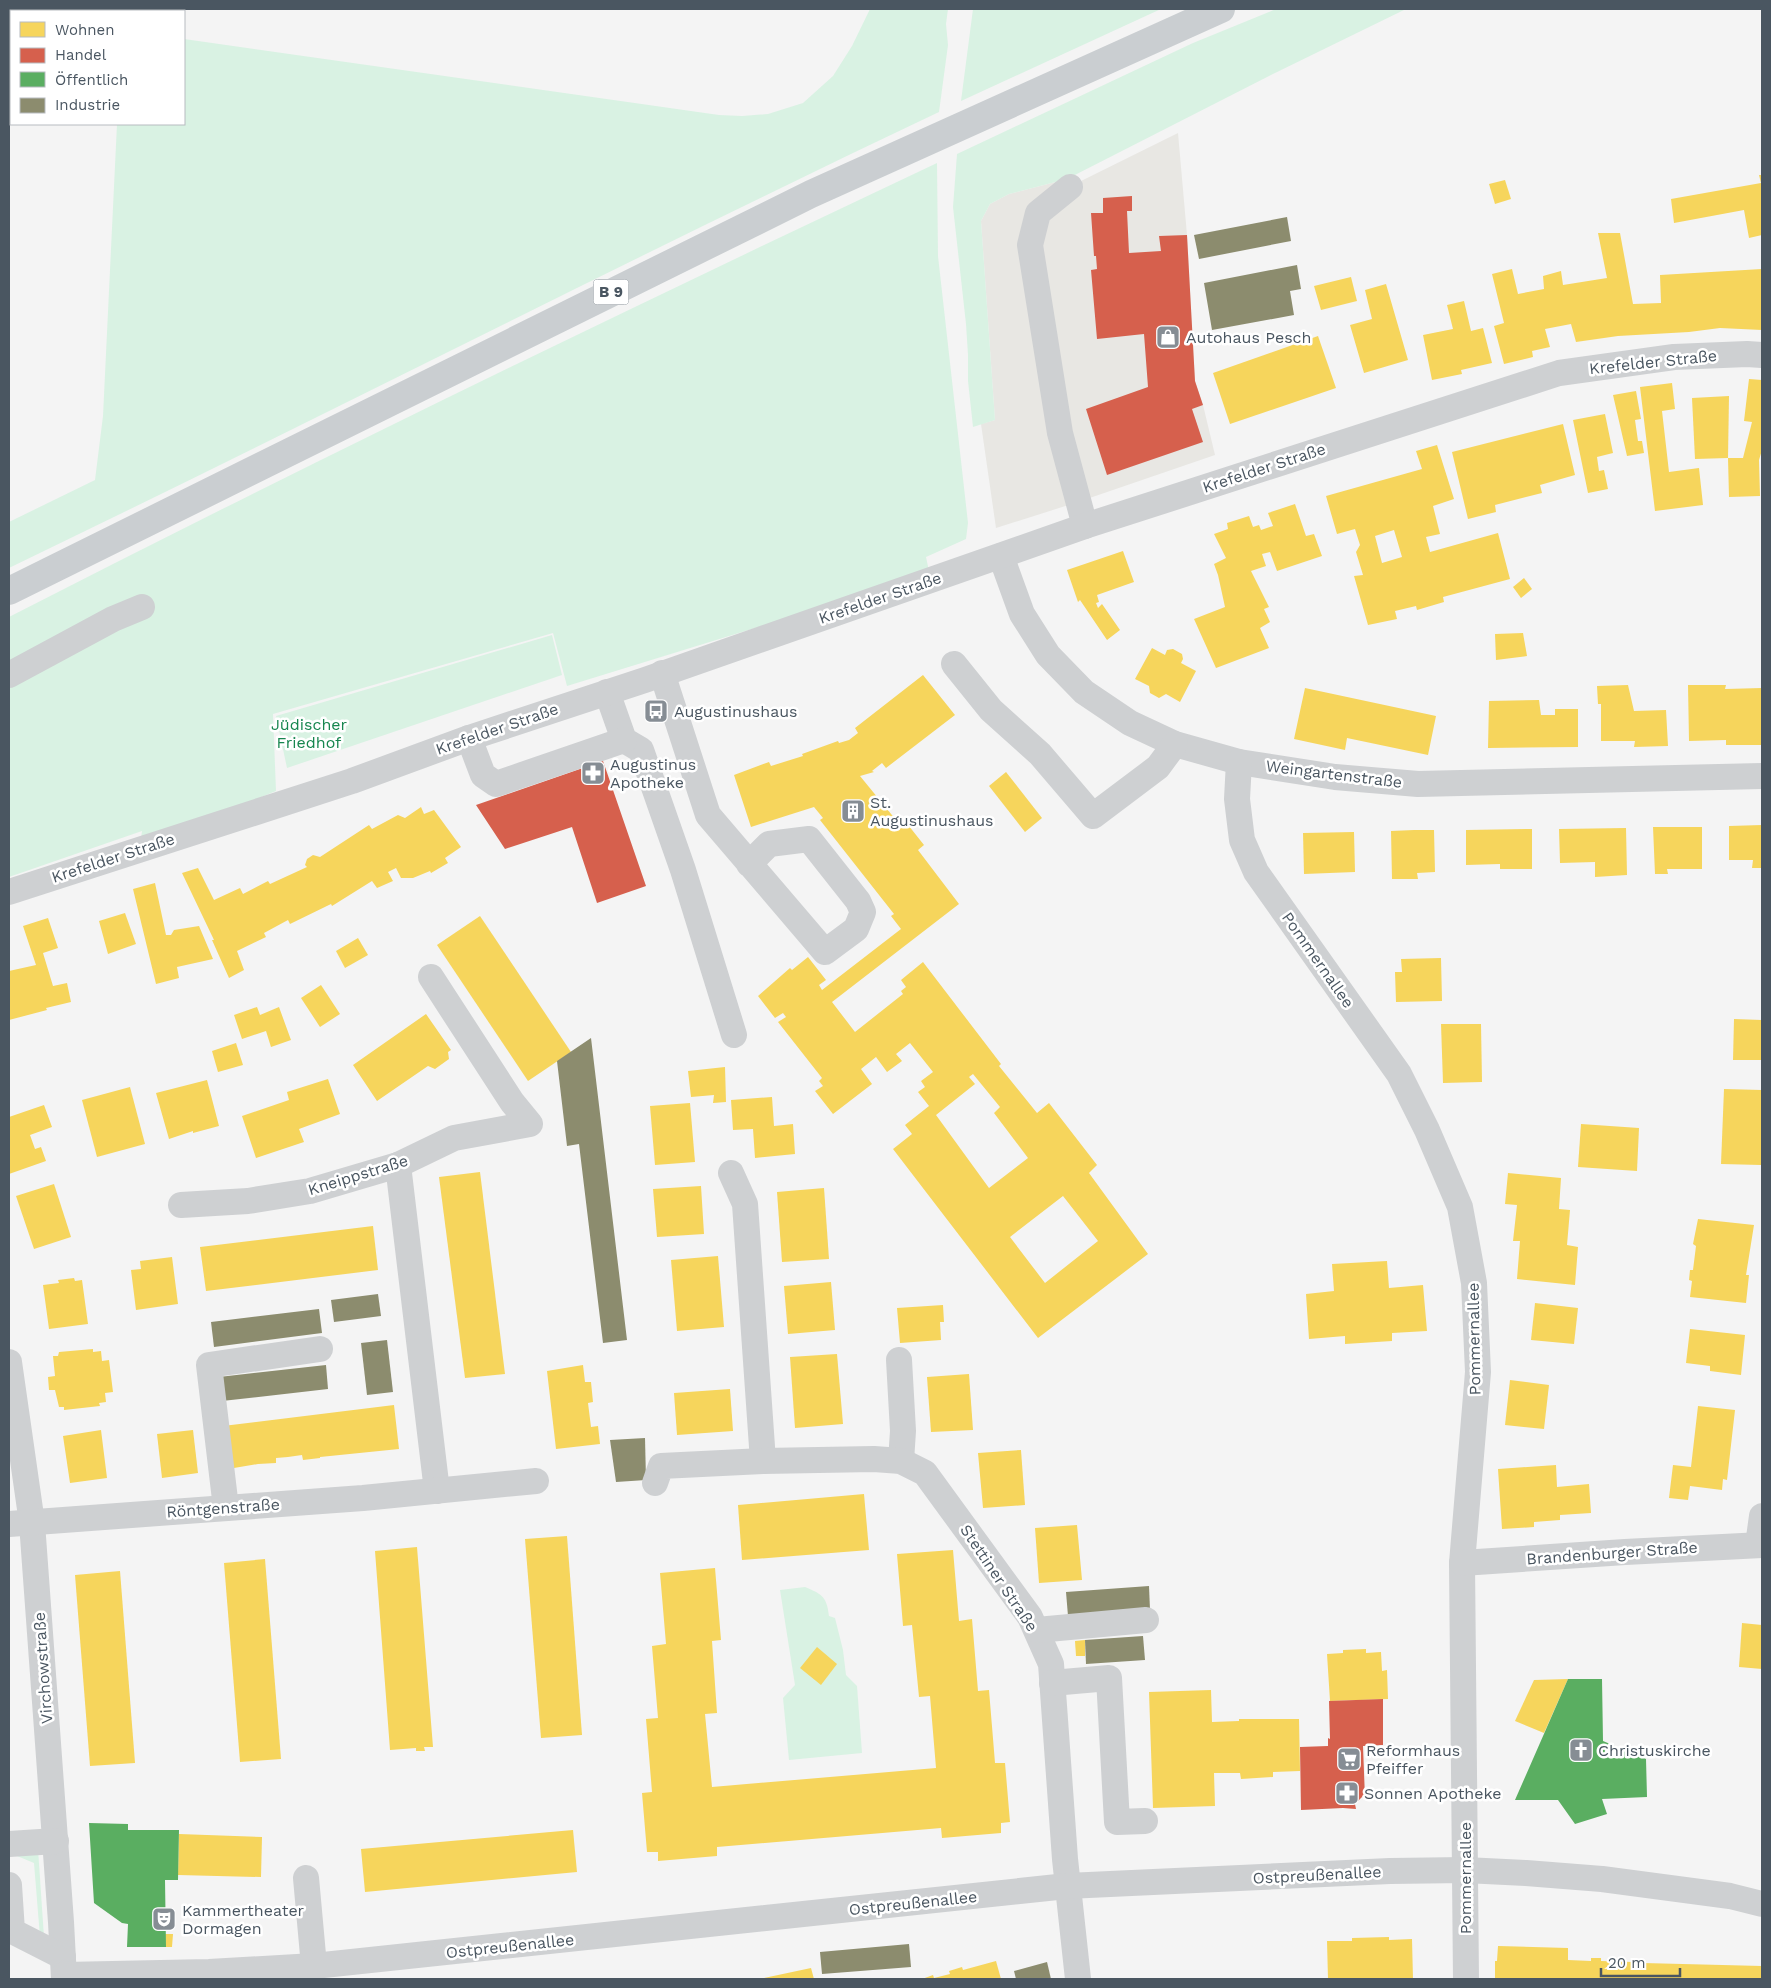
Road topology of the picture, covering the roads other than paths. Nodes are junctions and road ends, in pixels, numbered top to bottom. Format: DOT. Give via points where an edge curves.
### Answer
graph roads {
  1 [pos="1221,9"];
  2 [pos="1070,187"];
  3 [pos="1762,355"];
  4 [pos="1085,526"];
  5 [pos="1001,556"];
  6 [pos="9,591"];
  7 [pos="142,607"];
  8 [pos="954,664"];
  9 [pos="662,674"];
  10 [pos="9,675"];
  11 [pos="607,692"];
  12 [pos="469,738"];
  13 [pos="624,740"];
  14 [pos="1175,744"];
  15 [pos="1239,762"];
  16 [pos="1762,776"];
  17 [pos="748,864"];
  18 [pos="9,892"];
  19 [pos="431,977"];
  20 [pos="734,1035"];
  21 [pos="398,1165"];
  22 [pos="731,1173"];
  23 [pos="181,1205"];
  24 [pos="320,1349"];
  25 [pos="898,1360"];
  26 [pos="9,1362"];
  27 [pos="763,1460"];
  28 [pos="901,1461"];
  29 [pos="536,1481"];
  30 [pos="654,1483"];
  31 [pos="437,1491"];
  32 [pos="226,1508"];
  33 [pos="1762,1516"];
  34 [pos="20,1523"];
  35 [pos="1760,1545"];
  36 [pos="1462,1563"];
  37 [pos="1146,1620"];
  38 [pos="1036,1630"];
  39 [pos="1052,1683"];
  40 [pos="1145,1821"];
  41 [pos="56,1841"];
  42 [pos="9,1844"];
  43 [pos="1464,1870"];
  44 [pos="306,1878"];
  45 [pos="9,1885"];
  46 [pos="1068,1886"];
  47 [pos="1762,1904"];
  48 [pos="314,1966"];
  49 [pos="63,1970"];
  50 [pos="355,1971"];
  51 [pos="286,1974"];
  52 [pos="1078,1979"];
  53 [pos="1466,1979"];
  1 -- 6 [label="main road, B 9" via="811,194"];
  2 -- 4 [label="street" via="1038,213 1030,245 1060,433"];
  3 -- 4 [label="street, Krefelder Straße" via="1674,357 1558,373"];
  4 -- 5 [label="street, Krefelder Straße"];
  5 -- 9 [label="street, Krefelder Straße"];
  5 -- 14 [label="street, Weingartenstraße" via="1022,614 1048,655 1084,692 1130,723"];
  7 -- 10 [label="street" via="113,619"];
  8 -- 14 [label="street" via="991,710 1040,754 1093,816 1158,767"];
  9 -- 11 [label="street, Krefelder Straße"];
  9 -- 17 [label="street" via="708,815"];
  11 -- 12 [label="street, Krefelder Straße"];
  11 -- 13 [label="street"];
  12 -- 13 [label="street" via="483,775 496,784"];
  12 -- 18 [label="street, Krefelder Straße" via="343,784"];
  13 -- 20 [label="street" via="641,750 683,870"];
  14 -- 15 [label="street, Weingartenstraße"];
  15 -- 16 [label="street, Weingartenstraße" via="1335,777 1418,784"];
  15 -- 36 [label="street, Pommernallee" via="1237,799 1242,840 1256,872 1398,1074 1427,1130 1460,1208 1474,1283 1478,1372"];
  17 -- 17 [label="street" via="825,952 856,929 863,912 858,901 809,839 769,844"];
  19 -- 21 [label="street, Kneippstraße" via="512,1102 530,1124 454,1138"];
  21 -- 23 [label="street, Kneippstraße" via="310,1191 248,1201"];
  21 -- 31 [label="street"];
  22 -- 27 [label="street" via="745,1204"];
  24 -- 32 [label="street" via="209,1366"];
  25 -- 28 [label="street" via="903,1431"];
  26 -- 34 [label="street, Virchowstraße"];
  27 -- 28 [label="street, Stettiner Straße"];
  27 -- 30 [label="street, Stettiner Straße" via="661,1466"];
  28 -- 38 [label="street, Stettiner Straße" via="925,1473 1016,1595"];
  29 -- 31 [label="street, Röntgenstraße"];
  31 -- 32 [label="street, Röntgenstraße"];
  32 -- 34 [label="street, Röntgenstraße"];
  33 -- 35 [label="street"];
  34 -- 41 [label="street, Virchowstraße"];
  35 -- 36 [label="street, Brandenburger Straße"];
  36 -- 43 [label="street, Pommernallee"];
  37 -- 38 [label="street"];
  38 -- 39 [label="street, Stettiner Straße" via="1051,1664"];
  39 -- 40 [label="street" via="1109,1678 1117,1822"];
  39 -- 46 [label="street, Stettiner Straße"];
  41 -- 42 [label="street"];
  41 -- 49 [label="street, Virchowstraße"];
  43 -- 46 [label="street, Ostpreußenallee"];
  43 -- 47 [label="street, Ostpreußenallee" via="1602,1880 1730,1896"];
  43 -- 53 [label="street, Pommernallee"];
  44 -- 48 [label="street"];
  45 -- 49 [label="street" via="12,1931"];
  46 -- 50 [label="street, Ostpreußenallee"];
  46 -- 52 [label="street, Stettiner Straße"];
  48 -- 50 [label="street, Ostpreußenallee"];
  48 -- 51 [label="street, Ostpreußenallee"];
  49 -- 51 [label="street, Ostpreußenallee"];
}
